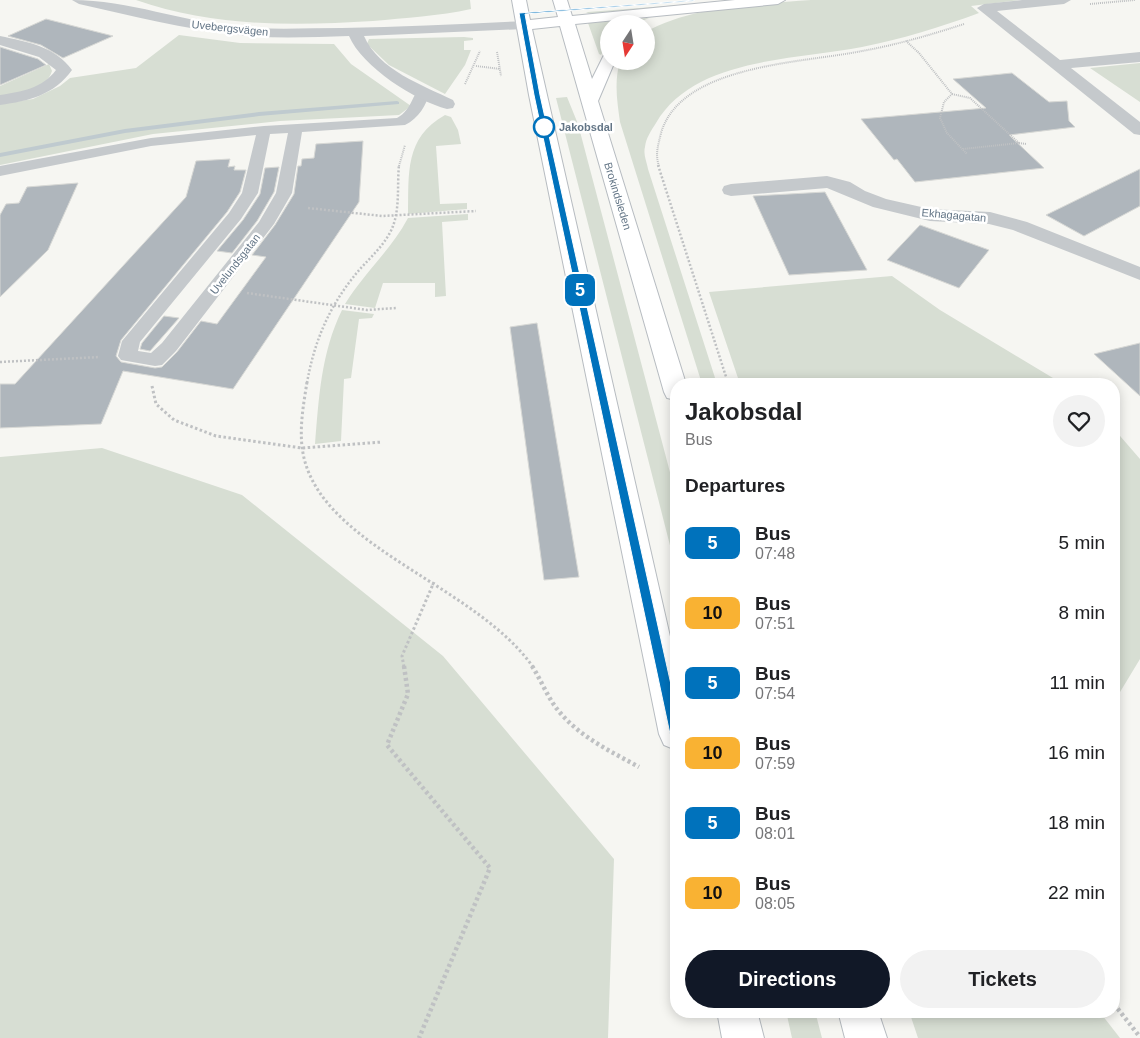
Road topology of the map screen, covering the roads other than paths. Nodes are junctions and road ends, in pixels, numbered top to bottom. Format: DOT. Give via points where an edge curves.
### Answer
graph roads {
  1 [pos="79,0"];
  2 [pos="693,0"];
  3 [pos="778,0"];
  4 [pos="1064,0"];
  5 [pos="623,1"];
  6 [pos="651,3"];
  7 [pos="563,10"];
  8 [pos="674,11"];
  9 [pos="522,13"];
  10 [pos="655,20"];
  11 [pos="383,30"];
  12 [pos="355,32"];
  13 [pos="0,40"];
  14 [pos="1140,57"];
  15 [pos="1056,65"];
  16 [pos="604,70"];
  17 [pos="423,91"];
  18 [pos="0,100"];
  19 [pos="590,101"];
  20 [pos="447,104"];
  21 [pos="296,128"];
  22 [pos="264,130"];
  23 [pos="1140,130"];
  24 [pos="2,175"];
  25 [pos="731,190"];
  26 [pos="1138,270"];
  27 [pos="672,378"];
  28 [pos="670,706"];
  29 [pos="739,1018"];
  30 [pos="860,1018"];
  31 [pos="743,1038"];
  32 [pos="866,1038"];
  1 -- 12 [label="street, Uvebergsvägen" via="193,25 240,31"];
  2 -- 6 [label="main road"];
  3 -- 8 [label="main road"];
  4 -- 15 [label="street" via="984,8"];
  5 -- 6 [label="main road"];
  6 -- 7 [label="main road"];
  7 -- 8 [label="main road"];
  7 -- 9 [label="main road"];
  7 -- 19 [label="main road, Brokindsleden"];
  8 -- 10 [label="main road"];
  9 -- 11 [label="street, Uvebergsvägen" via="425,22"];
  9 -- 11 [label="street, Uvebergsvägen" via="483,28"];
  9 -- 28 [label="main road"];
  11 -- 12 [label="street, Uvebergsvägen"];
  12 -- 17 [label="street" via="365,52 387,70"];
  13 -- 18 [label="street" via="50,56 64,70 42,90 24,97"];
  14 -- 15 [label="street"];
  15 -- 23 [label="street"];
  16 -- 19 [label="main road"];
  17 -- 20 [label="street"];
  17 -- 21 [label="lane" via="416,110 408,120"];
  19 -- 27 [label="main road, Brokindsleden"];
  21 -- 22 [label="lane"];
  21 -- 22 [label="lane, Uvelundsgatan" via="284,193 266,224 169,347 155,360 128,356 131,341 235,216 250,193"];
  22 -- 24 [label="lane" via="151,142"];
  25 -- 26 [label="street, Ekhagagatan" via="827,182 880,203 930,215 990,218 1020,226"];
  29 -- 31 [label="main road"];
  30 -- 32 [label="main road"];
}
